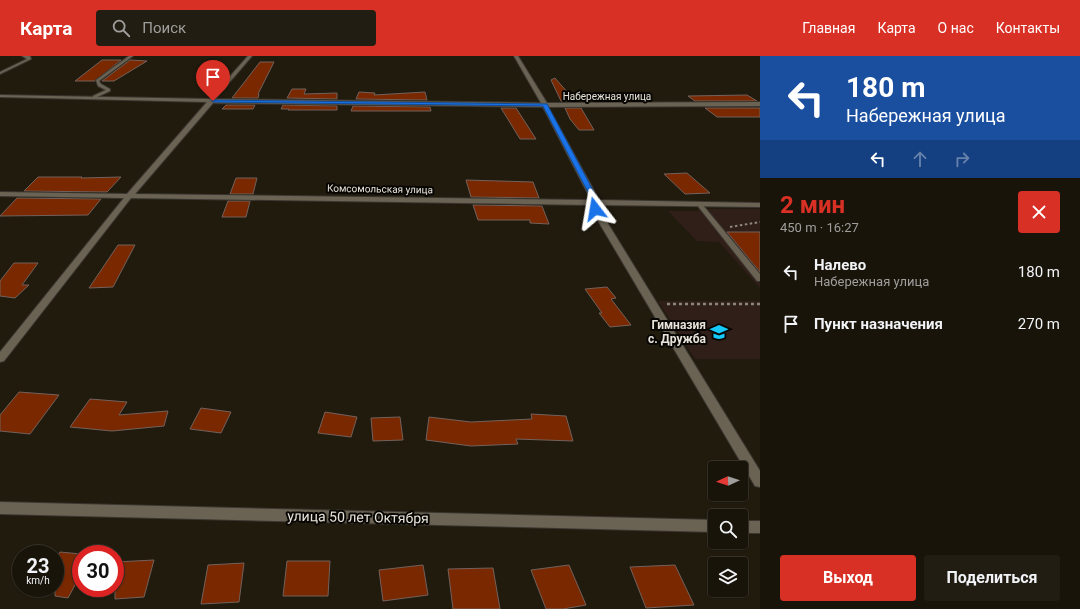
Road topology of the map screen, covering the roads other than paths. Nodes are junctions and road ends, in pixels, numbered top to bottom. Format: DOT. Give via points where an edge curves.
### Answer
graph roads {
  1 [pos="24,56"];
  2 [pos="131,56"];
  3 [pos="250,56"];
  4 [pos="516,56"];
  5 [pos="0,73"];
  6 [pos="0,96"];
  7 [pos="94,98"];
  8 [pos="213,101"];
  9 [pos="760,104"];
  10 [pos="545,105"];
  11 [pos="0,194"];
  12 [pos="130,195"];
  13 [pos="594,203"];
  14 [pos="699,204"];
  15 [pos="760,205"];
  16 [pos="760,279"];
  17 [pos="0,358"];
  18 [pos="760,482"];
  19 [pos="0,508"];
  20 [pos="708,526"];
  21 [pos="748,527"];
  22 [pos="760,527"];
  1 -- 5 [label="lane" via="29,59"];
  2 -- 7 [label="lane" via="97,81 109,90"];
  3 -- 8 [label="street"];
  4 -- 10 [label="street"];
  6 -- 7 [label="street, Набережная улица"];
  7 -- 8 [label="street, Набережная улица"];
  8 -- 10 [label="street, Набережная улица"];
  8 -- 12 [label="street"];
  9 -- 10 [label="street, Набережная улица"];
  10 -- 13 [label="street" via="593,196"];
  11 -- 12 [label="street, Комсомольская улица"];
  12 -- 13 [label="street, Комсомольская улица"];
  12 -- 17 [label="street"];
  13 -- 14 [label="street, Комсомольская улица"];
  13 -- 18 [label="street" via="595,209"];
  14 -- 15 [label="street, Комсомольская улица"];
  14 -- 16 [label="lane"];
  19 -- 20 [label="street, улица 50 лет Октября"];
  21 -- 22 [label="street"];
}
